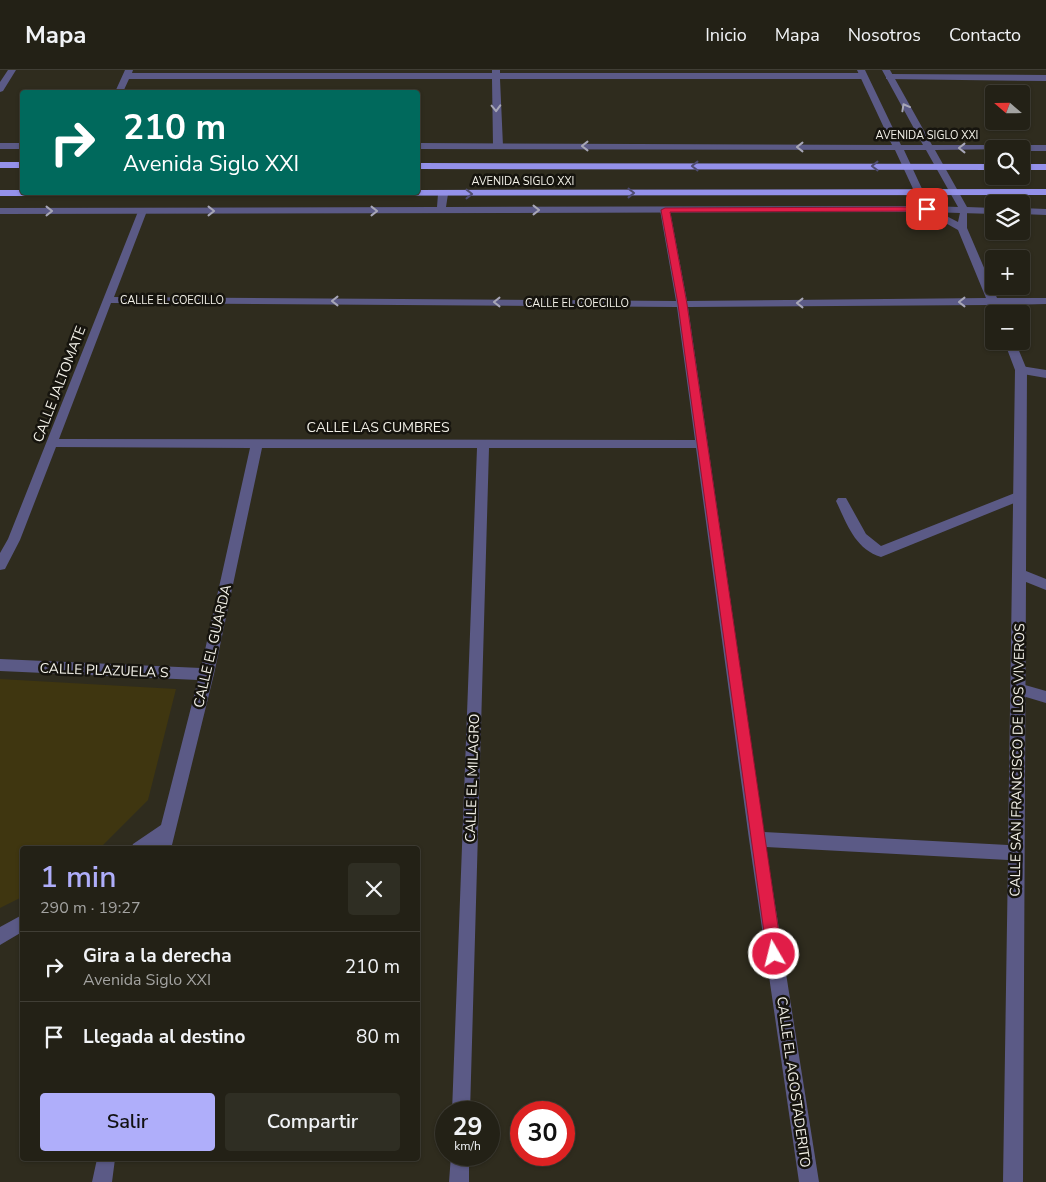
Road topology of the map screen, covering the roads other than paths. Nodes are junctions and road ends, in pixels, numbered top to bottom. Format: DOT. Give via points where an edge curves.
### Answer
graph roads {
  1 [pos="12,70"];
  2 [pos="127,73"];
  3 [pos="248,73"];
  4 [pos="372,73"];
  5 [pos="619,73"];
  6 [pos="743,73"];
  7 [pos="862,73"];
  8 [pos="496,74"];
  9 [pos="887,74"];
  10 [pos="1046,78"];
  11 [pos="0,89"];
  12 [pos="120,90"];
  13 [pos="0,146"];
  14 [pos="20,146"];
  15 [pos="420,146"];
  16 [pos="498,146"];
  17 [pos="713,147"];
  18 [pos="898,148"];
  19 [pos="928,148"];
  20 [pos="1046,148"];
  21 [pos="0,165"];
  22 [pos="20,165"];
  23 [pos="420,166"];
  24 [pos="716,166"];
  25 [pos="906,166"];
  26 [pos="938,166"];
  27 [pos="985,167"];
  28 [pos="1030,167"];
  29 [pos="1046,167"];
  30 [pos="918,192"];
  31 [pos="952,192"];
  32 [pos="1046,192"];
  33 [pos="0,193"];
  34 [pos="20,193"];
  35 [pos="420,194"];
  36 [pos="443,194"];
  37 [pos="927,209"];
  38 [pos="665,210"];
  39 [pos="964,210"];
  40 [pos="0,211"];
  41 [pos="142,211"];
  42 [pos="441,211"];
  43 [pos="985,211"];
  44 [pos="1030,211"];
  45 [pos="1046,212"];
  46 [pos="962,228"];
  47 [pos="107,300"];
  48 [pos="993,301"];
  49 [pos="1046,301"];
  50 [pos="682,304"];
  51 [pos="995,305"];
  52 [pos="1013,350"];
  53 [pos="1021,370"];
  54 [pos="1046,374"];
  55 [pos="53,443"];
  56 [pos="257,443"];
  57 [pos="483,443"];
  58 [pos="702,444"];
  59 [pos="1020,496"];
  60 [pos="842,501"];
  61 [pos="0,539"];
  62 [pos="14,540"];
  63 [pos="0,565"];
  64 [pos="1019,574"];
  65 [pos="1046,585"];
  66 [pos="0,665"];
  67 [pos="207,674"];
  68 [pos="1018,689"];
  69 [pos="1046,697"];
  70 [pos="166,831"];
  71 [pos="758,839"];
  72 [pos="144,846"];
  73 [pos="164,846"];
  74 [pos="1016,853"];
  75 [pos="20,924"];
  76 [pos="0,937"];
  77 [pos="461,1101"];
  78 [pos="106,1161"];
  79 [pos="460,1166"];
  80 [pos="102,1182"];
  81 [pos="459,1182"];
  82 [pos="808,1182"];
  83 [pos="1013,1182"];
  1 -- 11 [label="street"];
  2 -- 3 [label="street"];
  2 -- 12 [label="street"];
  3 -- 4 [label="street"];
  4 -- 8 [label="street"];
  5 -- 6 [label="street"];
  5 -- 8 [label="street"];
  6 -- 7 [label="street"];
  7 -- 18 [label="street"];
  8 -- 16 [label="street, one-way"];
  9 -- 10 [label="street"];
  19 -- 9 [label="street, one-way"];
  13 -- 14 [label="street"];
  15 -- 16 [label="street, AVENIDA SIGLO XXI"];
  17 -- 16 [label="street, AVENIDA SIGLO XXI, one-way"];
  18 -- 17 [label="street, AVENIDA SIGLO XXI, one-way"];
  17 -- 24 [label="street"];
  18 -- 19 [label="street, AVENIDA SIGLO XXI"];
  18 -- 25 [label="street"];
  20 -- 19 [label="street, AVENIDA SIGLO XXI, one-way"];
  19 -- 26 [label="street"];
  21 -- 22 [label="highway"];
  24 -- 23 [label="highway, AVENIDA SIGLO XXI, one-way"];
  25 -- 24 [label="highway, AVENIDA SIGLO XXI, one-way"];
  25 -- 26 [label="highway, AVENIDA SIGLO XXI"];
  25 -- 30 [label="street"];
  26 -- 27 [label="highway, AVENIDA SIGLO XXI"];
  26 -- 31 [label="street"];
  28 -- 29 [label="highway"];
  30 -- 31 [label="highway, AVENIDA SIGLO XXI"];
  36 -- 30 [label="highway, AVENIDA SIGLO XXI, one-way"];
  30 -- 37 [label="street"];
  31 -- 32 [label="highway, AVENIDA SIGLO XXI"];
  31 -- 39 [label="street"];
  33 -- 34 [label="highway, AVENIDA SIGLO XXI"];
  35 -- 36 [label="highway, AVENIDA SIGLO XXI"];
  36 -- 42 [label="street"];
  37 -- 38 [label="street"];
  37 -- 39 [label="street"];
  37 -- 46 [label="street"];
  42 -- 38 [label="street, one-way"];
  38 -- 50 [label="street, CALLE EL AGOSTADERITO"];
  39 -- 43 [label="street"];
  39 -- 46 [label="street"];
  40 -- 41 [label="street, one-way"];
  41 -- 42 [label="street, one-way"];
  41 -- 47 [label="street, CALLE JALTOMATE"];
  44 -- 45 [label="street"];
  46 -- 48 [label="street"];
  50 -- 47 [label="street, CALLE EL COECILLO, one-way"];
  47 -- 55 [label="street, CALLE JALTOMATE"];
  48 -- 49 [label="street, CALLE EL COECILLO"];
  48 -- 50 [label="street, CALLE EL COECILLO, one-way"];
  48 -- 51 [label="street"];
  50 -- 58 [label="street, CALLE EL AGOSTADERITO"];
  52 -- 53 [label="street, CALLE SAN FRANCISCO DE LOS VIVEROS"];
  53 -- 54 [label="street"];
  53 -- 59 [label="street, CALLE SAN FRANCISCO DE LOS VIVEROS"];
  55 -- 56 [label="street, CALLE LAS CUMBRES"];
  55 -- 62 [label="street, CALLE JALTOMATE"];
  56 -- 57 [label="street, CALLE LAS CUMBRES"];
  56 -- 67 [label="street, CALLE EL GUARDA"];
  57 -- 58 [label="street, CALLE LAS CUMBRES"];
  57 -- 77 [label="street, CALLE EL MILAGRO"];
  58 -- 71 [label="street, CALLE EL AGOSTADERITO"];
  59 -- 60 [label="street" via="881,552 866,544"];
  59 -- 64 [label="street, CALLE SAN FRANCISCO DE LOS VIVEROS"];
  61 -- 62 [label="street"];
  62 -- 63 [label="street, CALLE JALTOMATE"];
  64 -- 65 [label="street"];
  64 -- 68 [label="street, CALLE SAN FRANCISCO DE LOS VIVEROS"];
  66 -- 67 [label="street, CALLE PLAZUELA S"];
  67 -- 70 [label="street, CALLE EL GUARDA"];
  68 -- 69 [label="street"];
  68 -- 74 [label="street, CALLE SAN FRANCISCO DE LOS VIVEROS"];
  70 -- 72 [label="street"];
  70 -- 73 [label="street, CALLE EL GUARDA"];
  71 -- 74 [label="street"];
  71 -- 82 [label="street, CALLE EL AGOSTADERITO"];
  74 -- 83 [label="street, CALLE SAN FRANCISCO DE LOS VIVEROS"];
  75 -- 76 [label="street"];
  78 -- 80 [label="street"];
  79 -- 81 [label="street"];
}
